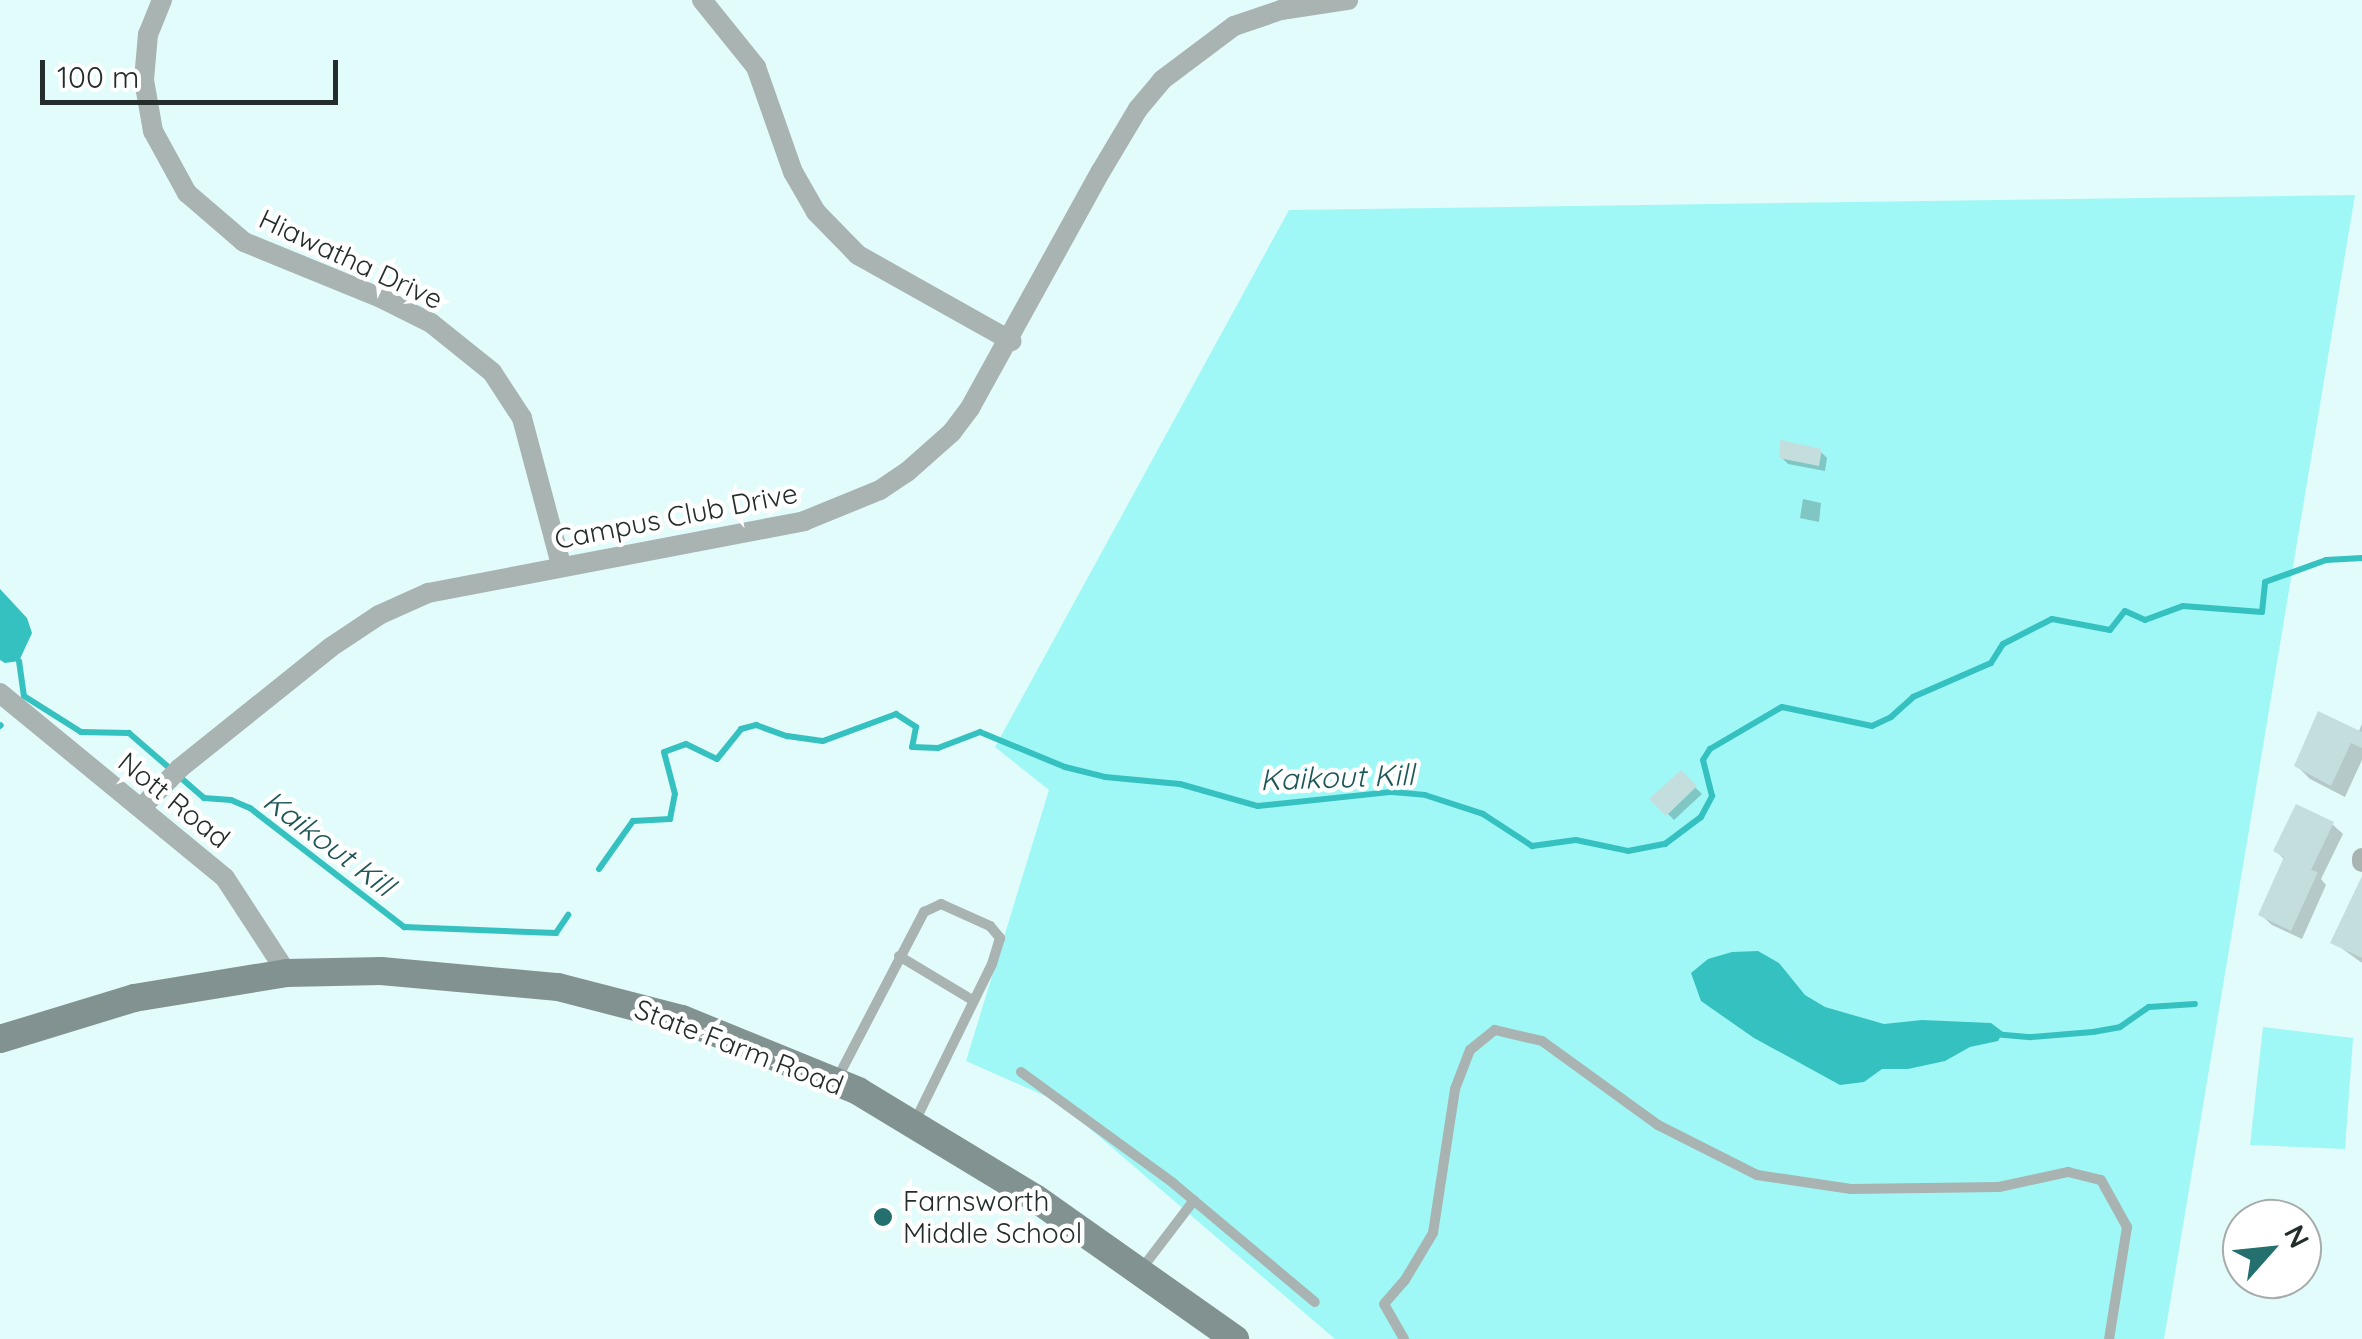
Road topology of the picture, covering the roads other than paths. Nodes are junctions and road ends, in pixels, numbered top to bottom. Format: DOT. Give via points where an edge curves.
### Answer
graph roads {
  1 [pos="162,0"];
  2 [pos="702,0"];
  3 [pos="1348,0"];
  4 [pos="1011,341"];
  5 [pos="561,565"];
  6 [pos="0,693"];
  7 [pos="141,808"];
  8 [pos="899,956"];
  9 [pos="287,973"];
  10 [pos="974,1000"];
  11 [pos="0,1039"];
  12 [pos="1022,1072"];
  13 [pos="835,1082"];
  14 [pos="914,1124"];
  15 [pos="1194,1200"];
  16 [pos="1139,1272"];
  17 [pos="1315,1302"];
  18 [pos="1234,1339"];
  19 [pos="1404,1339"];
  20 [pos="2109,1339"];
  1 -- 5 [label="street, Hiawatha Drive" via="148,34 144,80 162,155 188,193 244,242 414,315 492,372 522,418"];
  2 -- 4 [label="street" via="756,67 793,172 816,212 858,254"];
  3 -- 4 [label="street, Campus Club Drive" via="1281,10 1234,26 1162,80 1101,171"];
  4 -- 5 [label="street, Campus Club Drive" via="952,432 880,490 804,521"];
  5 -- 7 [label="street, Campus Club Drive" via="428,593 380,615 180,768"];
  6 -- 7 [label="street, Nott Road"];
  7 -- 9 [label="street, Nott Road" via="225,878"];
  8 -- 10 [label="lane"];
  8 -- 10 [label="lane" via="934,905 990,926 1000,938"];
  8 -- 13 [label="lane"];
  9 -- 11 [label="main road, State Farm Road" via="134,998"];
  9 -- 13 [label="main road, State Farm Road" via="381,971 558,987 682,1020"];
  10 -- 14 [label="lane"];
  12 -- 15 [label="lane"];
  13 -- 14 [label="main road, State Farm Road"];
  14 -- 16 [label="main road, State Farm Road"];
  15 -- 16 [label="lane"];
  15 -- 17 [label="lane"];
  16 -- 18 [label="main road, State Farm Road"];
  19 -- 20 [label="lane" via="1384,1304 1433,1234 1455,1089 1470,1050 1495,1030 1542,1042 1658,1125 1758,1175 1851,1190 1999,1187 2068,1172 2102,1180 2127,1228"];
}
